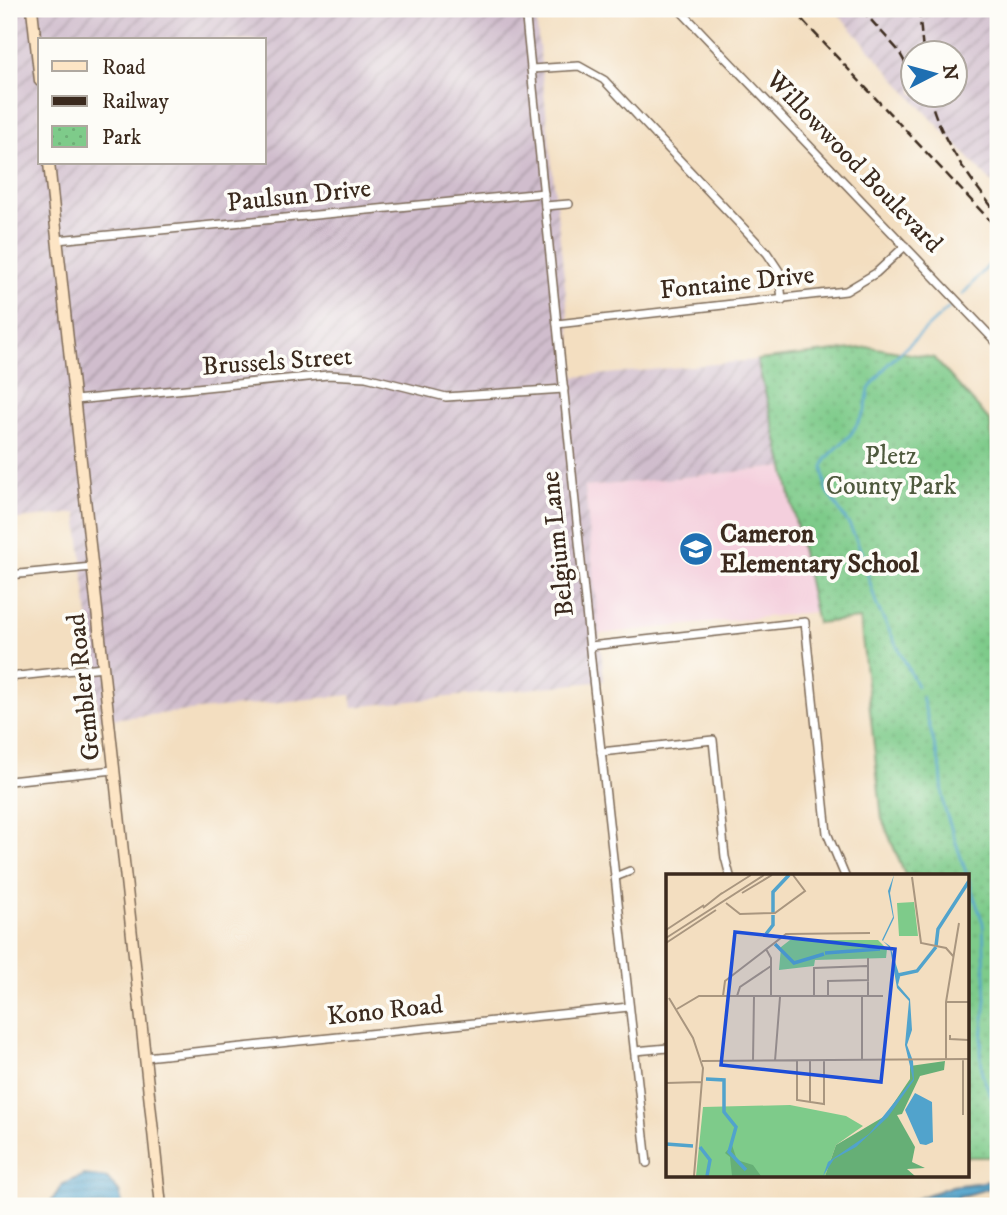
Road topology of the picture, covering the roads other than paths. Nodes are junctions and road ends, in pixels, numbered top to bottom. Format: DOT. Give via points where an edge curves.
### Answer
graph roads {
  1 [pos="32,9"];
  2 [pos="525,9"];
  3 [pos="679,9"];
  4 [pos="38,63"];
  5 [pos="531,69"];
  6 [pos="49,164"];
  7 [pos="544,193"];
  8 [pos="569,204"];
  9 [pos="545,206"];
  10 [pos="57,240"];
  11 [pos="905,246"];
  12 [pos="782,300"];
  13 [pos="557,324"];
  14 [pos="998,344"];
  15 [pos="564,389"];
  16 [pos="75,400"];
  17 [pos="92,566"];
  18 [pos="9,575"];
  19 [pos="590,646"];
  20 [pos="103,667"];
  21 [pos="9,677"];
  22 [pos="601,752"];
  23 [pos="114,770"];
  24 [pos="9,781"];
  25 [pos="629,871"];
  26 [pos="729,874"];
  27 [pos="844,874"];
  28 [pos="615,877"];
  29 [pos="629,1007"];
  30 [pos="666,1048"];
  31 [pos="635,1051"];
  32 [pos="145,1057"];
  33 [pos="647,1163"];
  34 [pos="162,1206"];
  1 -- 4 [label="main road"];
  2 -- 5 [label="street, Belgium Lane"];
  3 -- 11 [label="street, Willowwood Boulevard"];
  5 -- 7 [label="street, Belgium Lane"];
  5 -- 12 [label="street" via="579,66 604,80 767,253 779,271"];
  6 -- 10 [label="main road, Gembler Road"];
  7 -- 9 [label="street, Belgium Lane"];
  7 -- 10 [label="street, Paulsun Drive"];
  8 -- 9 [label="street"];
  9 -- 13 [label="street, Belgium Lane"];
  10 -- 16 [label="main road, Gembler Road"];
  11 -- 12 [label="street, Fontaine Drive" via="854,288"];
  11 -- 14 [label="street, Willowwood Boulevard"];
  12 -- 13 [label="street, Fontaine Drive"];
  13 -- 15 [label="street, Belgium Lane"];
  15 -- 16 [label="street, Brussels Street" via="446,397 366,377 328,375"];
  15 -- 19 [label="street, Belgium Lane"];
  16 -- 17 [label="main road, Gembler Road"];
  17 -- 18 [label="street"];
  17 -- 20 [label="main road, Gembler Road"];
  19 -- 22 [label="street, Belgium Lane"];
  19 -- 27 [label="street" via="805,622 827,833"];
  20 -- 21 [label="street"];
  20 -- 23 [label="main road, Gembler Road"];
  22 -- 26 [label="street" via="713,740"];
  22 -- 28 [label="street, Belgium Lane"];
  23 -- 24 [label="street"];
  23 -- 32 [label="main road, Gembler Road"];
  25 -- 28 [label="street"];
  28 -- 29 [label="street, Belgium Lane"];
  29 -- 31 [label="street, Belgium Lane"];
  29 -- 32 [label="street, Kono Road"];
  30 -- 31 [label="street"];
  31 -- 33 [label="street, Belgium Lane"];
  32 -- 34 [label="main road, Gembler Road"];
}
